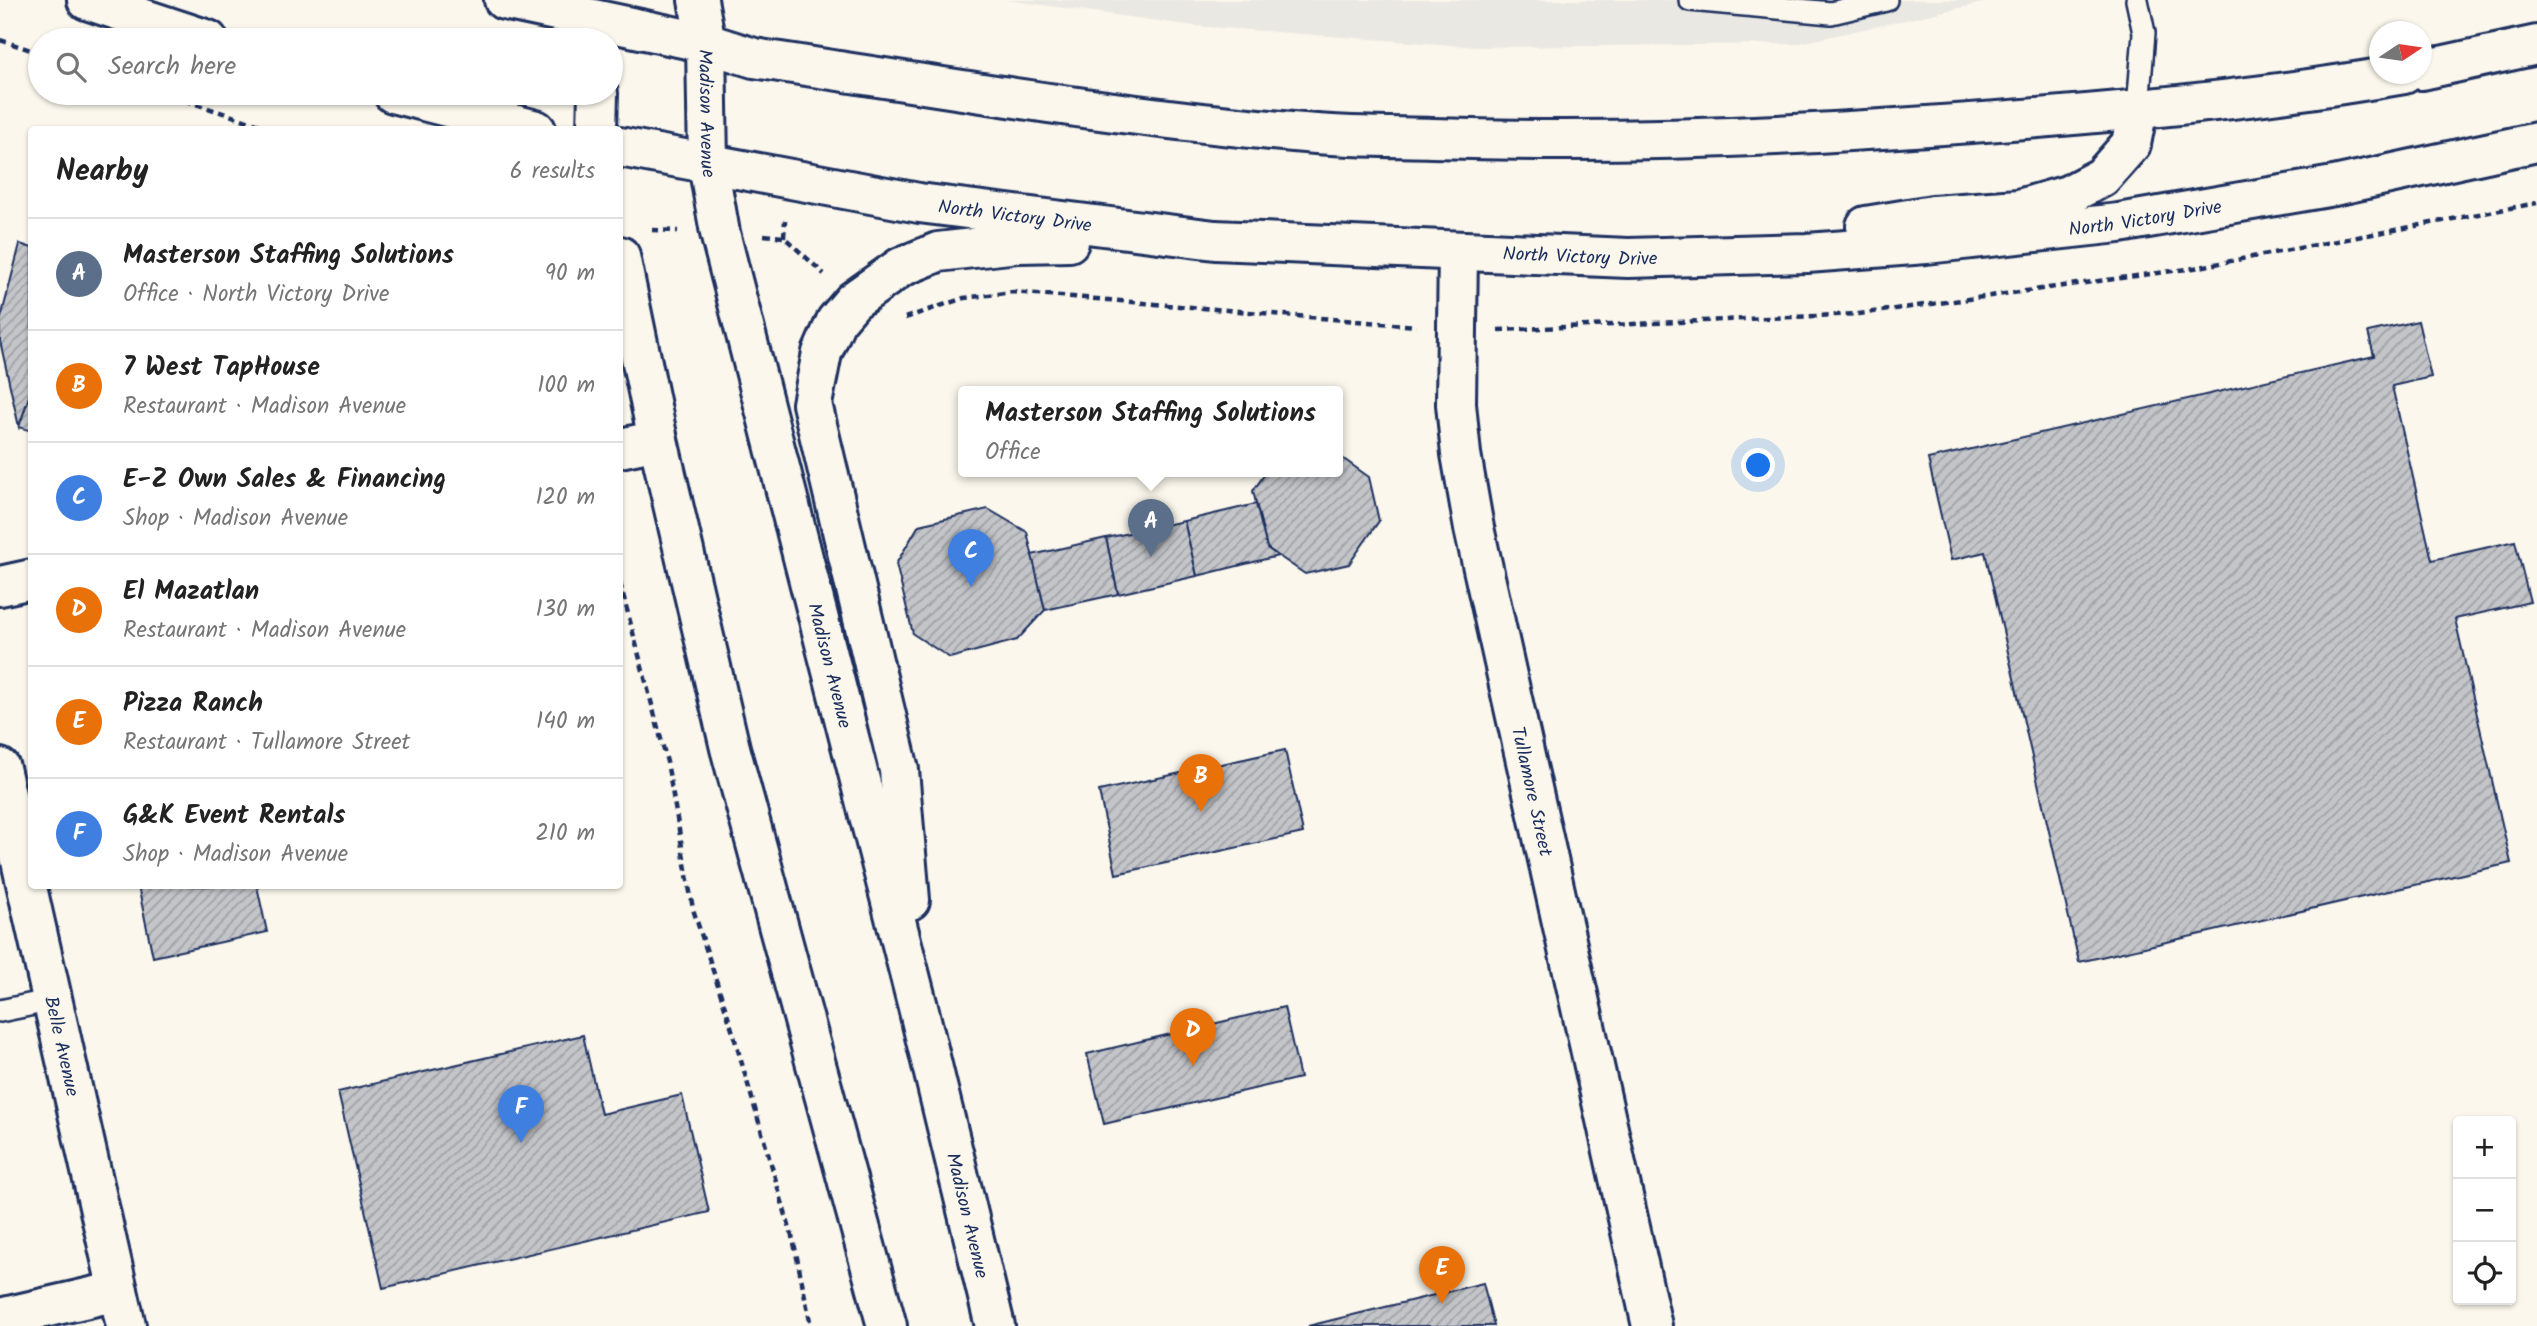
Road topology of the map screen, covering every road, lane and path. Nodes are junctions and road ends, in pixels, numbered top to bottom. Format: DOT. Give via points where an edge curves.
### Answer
graph roads {
  1 [pos="87,0"];
  2 [pos="504,0"];
  3 [pos="698,0"];
  4 [pos="1690,0"];
  5 [pos="1886,0"];
  6 [pos="2137,0"];
  7 [pos="1800,6"];
  8 [pos="599,20"];
  9 [pos="172,28"];
  10 [pos="0,40"];
  11 [pos="706,44"];
  12 [pos="2537,45"];
  13 [pos="28,49"];
  14 [pos="2432,68"];
  15 [pos="2369,79"];
  16 [pos="199,105"];
  17 [pos="440,105"];
  18 [pos="598,105"];
  19 [pos="2138,108"];
  20 [pos="263,126"];
  21 [pos="521,126"];
  22 [pos="597,126"];
  23 [pos="2537,142"];
  24 [pos="623,148"];
  25 [pos="708,164"];
  26 [pos="2537,203"];
  27 [pos="785,214"];
  28 [pos="1215,240"];
  29 [pos="1458,251"];
  30 [pos="1695,256"];
  31 [pos="623,271"];
  32 [pos="828,278"];
  33 [pos="904,318"];
  34 [pos="1407,326"];
  35 [pos="1518,331"];
  36 [pos="658,440"];
  37 [pos="623,447"];
  38 [pos="28,580"];
  39 [pos="0,586"];
  40 [pos="623,594"];
  41 [pos="0,768"];
  42 [pos="53,1000"];
  43 [pos="918,1007"];
  44 [pos="0,1011"];
  45 [pos="122,1309"];
  46 [pos="0,1318"];
  47 [pos="811,1326"];
  48 [pos="887,1326"];
  49 [pos="995,1326"];
  50 [pos="1652,1326"];
  1 -- 9 [label="main road"];
  2 -- 8 [label="main road"];
  3 -- 11 [label="main road, Madison Avenue"];
  4 -- 7 [label="lane"];
  5 -- 7 [label="lane" via="1831,13"];
  6 -- 19 [label="lane" via="2144,33"];
  8 -- 11 [label="main road"];
  10 -- 13 [label="path"];
  11 -- 19 [label="main road" via="754,58 1100,111 1318,134 1539,142 1746,138"];
  11 -- 25 [label="main road, Madison Avenue"];
  12 -- 14 [label="main road"];
  15 -- 19 [label="main road"];
  16 -- 20 [label="path"];
  17 -- 21 [label="main road"];
  18 -- 22 [label="main road"];
  19 -- 30 [label="main road" via="2131,144 2102,177 2068,195 2019,209 1933,215"];
  23 -- 30 [label="main road, North Victory Drive" via="2334,186 2119,223 1926,244"];
  24 -- 25 [label="main road, North Victory Drive"];
  25 -- 28 [label="main road, North Victory Drive" via="919,203"];
  25 -- 43 [label="main road, Madison Avenue" via="720,233"];
  26 -- 35 [label="path" via="2194,268 1858,314"];
  27 -- 32 [label="path" via="784,237"];
  28 -- 29 [label="main road, North Victory Drive"];
  28 -- 43 [label="main road" via="1018,243 938,253 901,268 853,301 836,321 822,353 812,404 899,770"];
  29 -- 30 [label="main road, North Victory Drive"];
  29 -- 50 [label="main road, Tullamore Street" via="1456,404 1474,528"];
  31 -- 36 [label="main road"];
  33 -- 34 [label="path" via="964,298 1013,292"];
  36 -- 37 [label="main road"];
  36 -- 48 [label="main road" via="730,748"];
  38 -- 39 [label="main road"];
  40 -- 47 [label="path" via="667,762 693,909 794,1243"];
  41 -- 42 [label="main road, Belle Avenue"];
  42 -- 44 [label="lane"];
  42 -- 45 [label="main road, Belle Avenue"];
  43 -- 49 [label="main road, Madison Avenue"];
  45 -- 46 [label="main road"];
}
